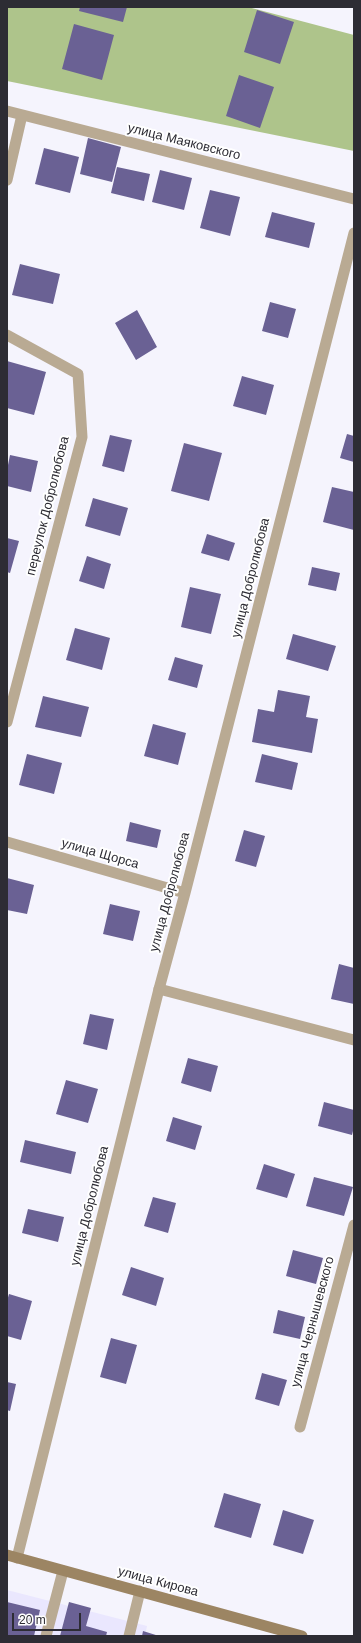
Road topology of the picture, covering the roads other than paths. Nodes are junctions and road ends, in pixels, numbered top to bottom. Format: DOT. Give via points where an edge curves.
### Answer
graph roads {
  1 [pos="7,111"];
  2 [pos="22,115"];
  3 [pos="7,180"];
  4 [pos="354,199"];
  5 [pos="354,233"];
  6 [pos="7,335"];
  7 [pos="7,722"];
  8 [pos="7,842"];
  9 [pos="185,893"];
  10 [pos="159,989"];
  11 [pos="354,1040"];
  12 [pos="354,1224"];
  13 [pos="300,1427"];
  14 [pos="12,1557"];
  15 [pos="63,1570"];
  16 [pos="140,1591"];
  17 [pos="46,1636"];
  18 [pos="129,1636"];
  19 [pos="302,1636"];
  1 -- 2 [label="street, улица Маяковского"];
  2 -- 3 [label="street"];
  2 -- 4 [label="street, улица Маяковского"];
  5 -- 9 [label="street, улица Добролюбова"];
  6 -- 7 [label="street, переулок Добролюбова" via="78,374 82,437"];
  8 -- 9 [label="street, улица Щорса"];
  9 -- 10 [label="street, улица Добролюбова"];
  10 -- 11 [label="street"];
  10 -- 14 [label="street, улица Добролюбова"];
  12 -- 13 [label="street, улица Чернышевского"];
  14 -- 15 [label="main road, улица Кирова"];
  15 -- 16 [label="main road, улица Кирова"];
  15 -- 17 [label="street"];
  16 -- 18 [label="street"];
  16 -- 19 [label="main road, улица Кирова"];
}
